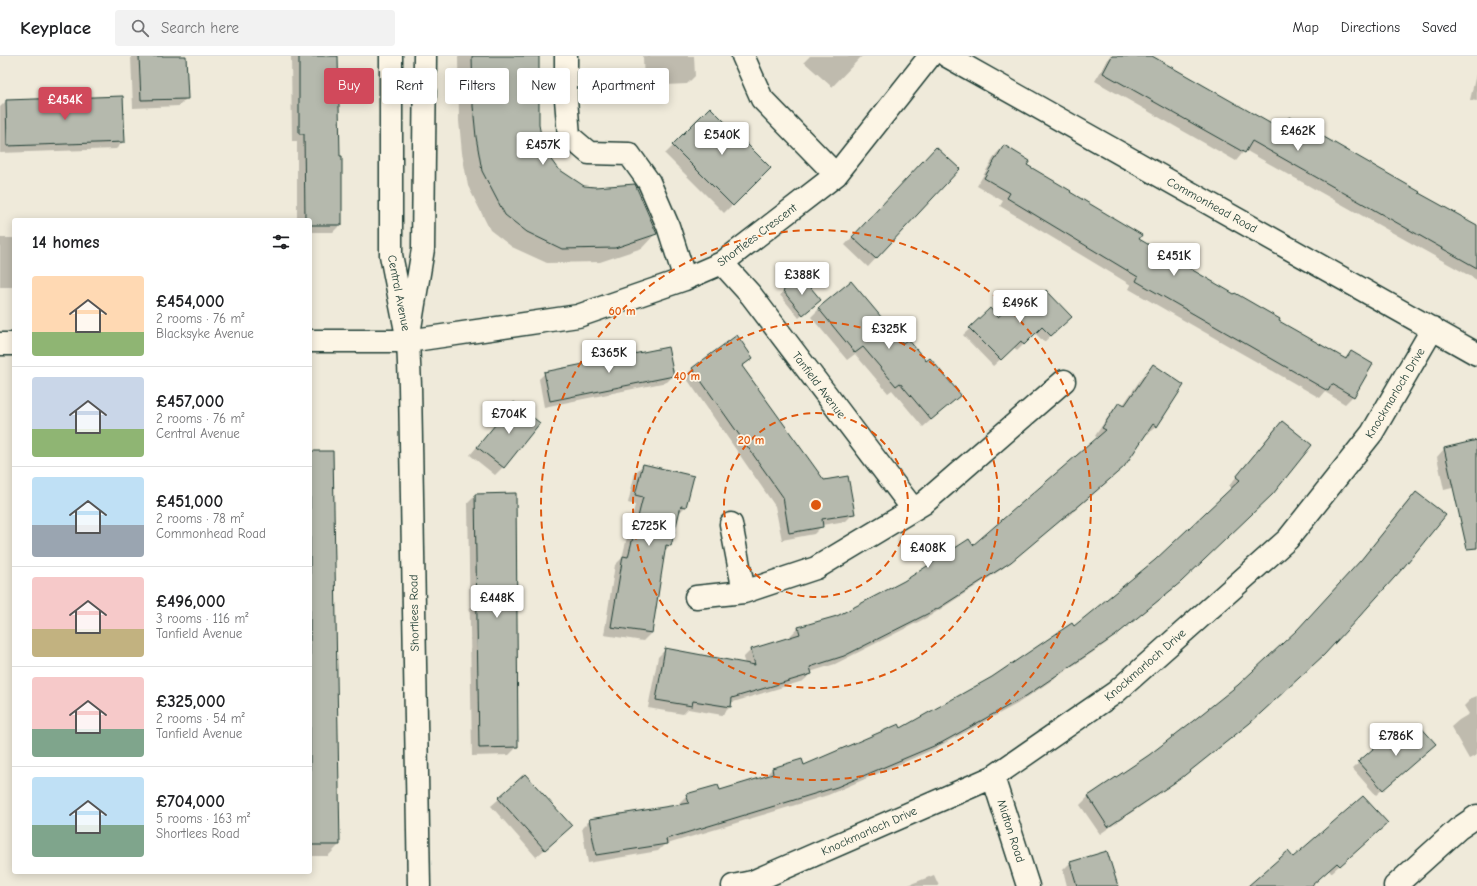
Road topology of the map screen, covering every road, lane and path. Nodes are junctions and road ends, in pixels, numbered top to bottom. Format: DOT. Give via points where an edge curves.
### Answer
graph roads {
  1 [pos="391,56"];
  2 [pos="425,56"];
  3 [pos="566,56"];
  4 [pos="742,56"];
  5 [pos="930,56"];
  6 [pos="947,56"];
  7 [pos="836,175"];
  8 [pos="722,264"];
  9 [pos="685,279"];
  10 [pos="1433,328"];
  11 [pos="408,340"];
  12 [pos="312,341"];
  13 [pos="0,344"];
  14 [pos="12,344"];
  15 [pos="1477,354"];
  16 [pos="1064,381"];
  17 [pos="913,510"];
  18 [pos="731,524"];
  19 [pos="744,592"];
  20 [pos="696,597"];
  21 [pos="993,777"];
  22 [pos="1477,816"];
  23 [pos="419,886"];
  24 [pos="733,886"];
  25 [pos="1028,886"];
  26 [pos="1395,886"];
  1 -- 11 [label="street, Central Avenue" via="391,255"];
  2 -- 11 [label="street, Central Avenue" via="423,249"];
  3 -- 9 [label="street" via="569,136 589,153 629,154 648,182 668,226"];
  4 -- 7 [label="street" via="762,99"];
  5 -- 7 [label="street, Shortlees Crescent"];
  6 -- 10 [label="street, Commonhead Road"];
  7 -- 8 [label="street, Shortlees Crescent"];
  8 -- 9 [label="street, Shortlees Crescent"];
  8 -- 17 [label="street, Tanfield Avenue" via="751,295"];
  9 -- 11 [label="street, Shortlees Crescent" via="578,316"];
  10 -- 15 [label="street, Commonhead Road"];
  10 -- 21 [label="street, Knockmarloch Drive" via="1372,433 1288,539 1116,692"];
  11 -- 12 [label="street, Shortlees Crescent"];
  11 -- 23 [label="street, Shortlees Road"];
  13 -- 14 [label="street"];
  16 -- 17 [label="street"];
  17 -- 19 [label="street" via="816,568"];
  18 -- 19 [label="street"];
  19 -- 20 [label="street"];
  21 -- 24 [label="street, Knockmarloch Drive" via="752,882"];
  21 -- 25 [label="street, Midton Road"];
  22 -- 26 [label="street" via="1458,829"];
}
